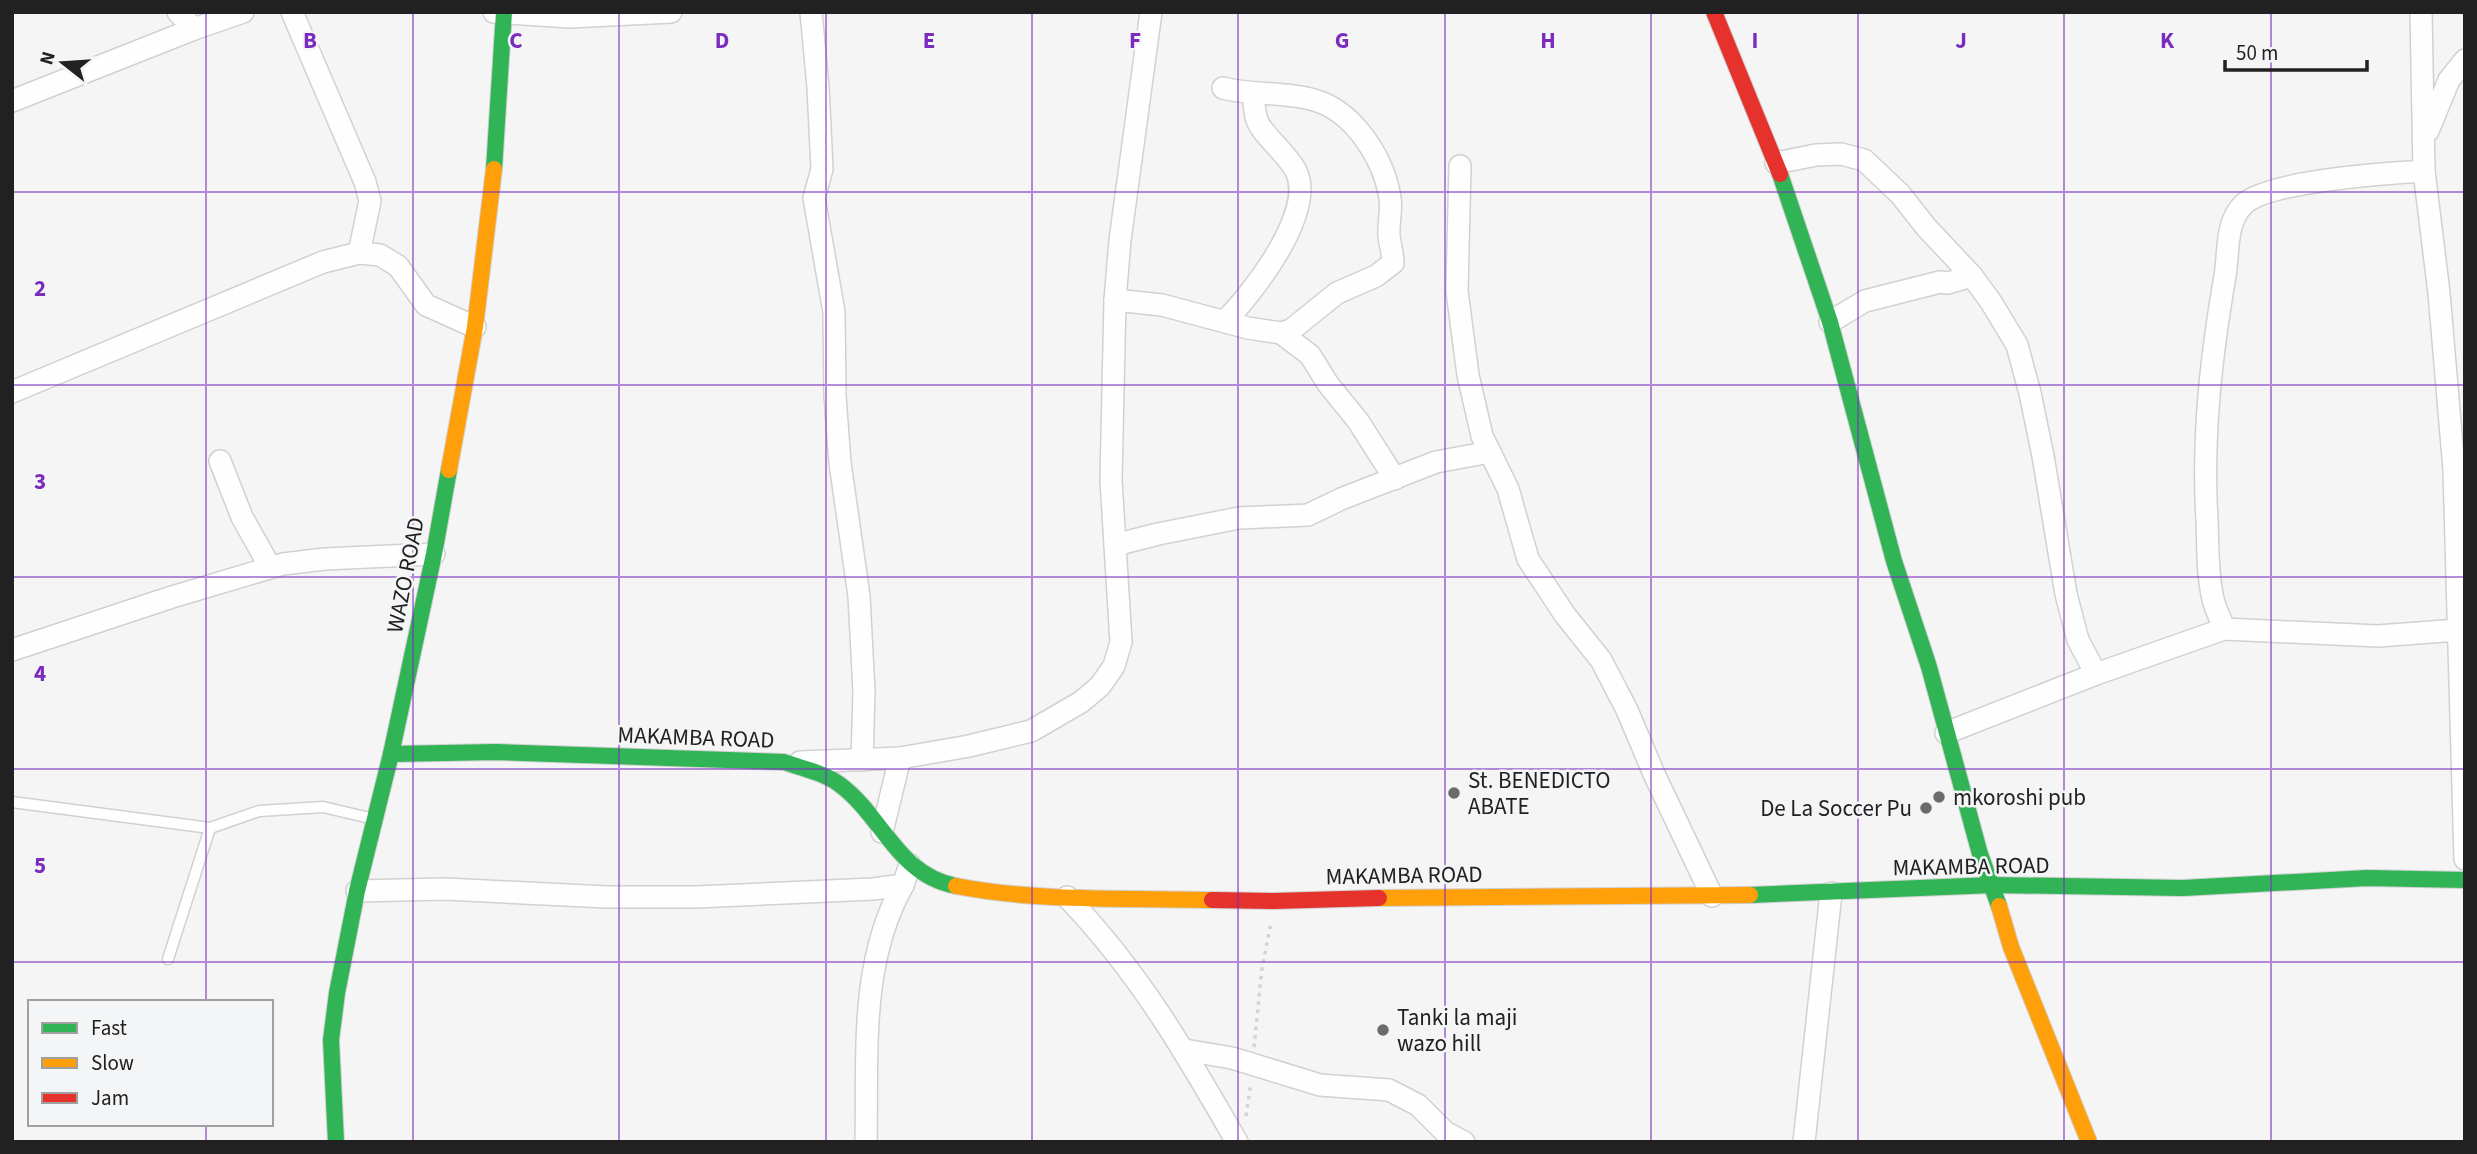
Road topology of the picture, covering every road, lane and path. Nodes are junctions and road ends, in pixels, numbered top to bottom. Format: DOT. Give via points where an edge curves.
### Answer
graph roads {
  1 [pos="178,12"];
  2 [pos="243,12"];
  3 [pos="292,12"];
  4 [pos="494,12"];
  5 [pos="504,12"];
  6 [pos="671,12"];
  7 [pos="811,12"];
  8 [pos="1151,12"];
  9 [pos="1714,12"];
  10 [pos="2421,12"];
  11 [pos="194,29"];
  12 [pos="2465,60"];
  13 [pos="1223,88"];
  14 [pos="1253,93"];
  15 [pos="12,101"];
  16 [pos="2424,143"];
  17 [pos="1776,163"];
  18 [pos="1460,166"];
  19 [pos="2424,171"];
  20 [pos="359,253"];
  21 [pos="1972,276"];
  22 [pos="1115,300"];
  23 [pos="1225,321"];
  24 [pos="1830,322"];
  25 [pos="475,327"];
  26 [pos="1281,332"];
  27 [pos="12,392"];
  28 [pos="1490,452"];
  29 [pos="220,461"];
  30 [pos="1395,479"];
  31 [pos="1115,545"];
  32 [pos="434,554"];
  33 [pos="270,567"];
  34 [pos="2224,629"];
  35 [pos="2458,630"];
  36 [pos="12,650"];
  37 [pos="2096,674"];
  38 [pos="1946,733"];
  39 [pos="391,754"];
  40 [pos="900,758"];
  41 [pos="862,760"];
  42 [pos="784,762"];
  43 [pos="12,802"];
  44 [pos="374,819"];
  45 [pos="210,828"];
  46 [pos="882,832"];
  47 [pos="2465,859"];
  48 [pos="906,875"];
  49 [pos="2465,880"];
  50 [pos="1993,885"];
  51 [pos="357,891"];
  52 [pos="1831,894"];
  53 [pos="1712,896"];
  54 [pos="1067,897"];
  55 [pos="1274,901"];
  56 [pos="168,959"];
  57 [pos="1185,1050"];
  58 [pos="1253,1065"];
  59 [pos="1245,1118"];
  60 [pos="336,1142"];
  61 [pos="866,1142"];
  62 [pos="1237,1142"];
  63 [pos="1464,1142"];
  64 [pos="1804,1142"];
  65 [pos="2089,1142"];
  1 -- 11 [label="street"];
  2 -- 11 [label="street"];
  3 -- 20 [label="street" via="365,182 370,201"];
  4 -- 5 [label="street"];
  5 -- 6 [label="street" via="570,17"];
  5 -- 25 [label="street, WAZO ROAD" via="495,161"];
  7 -- 41 [label="street" via="822,169 814,198 834,312 840,463 859,596"];
  8 -- 22 [label="street"];
  9 -- 17 [label="street"];
  10 -- 16 [label="street"];
  11 -- 15 [label="street"];
  12 -- 16 [label="street" via="2449,80"];
  13 -- 14 [label="street"];
  14 -- 23 [label="street" via="1262,131 1287,155 1298,175 1300,194 1286,239"];
  14 -- 26 [label="street" via="1331,106 1371,148 1382,167 1390,199 1393,263 1337,293 1291,330"];
  16 -- 19 [label="street"];
  17 -- 21 [label="street" via="1841,154 1864,160"];
  17 -- 24 [label="street"];
  18 -- 28 [label="street" via="1457,291 1468,375"];
  19 -- 34 [label="street" via="2371,173 2302,184 2244,204 2231,226 2205,442 2213,600"];
  19 -- 35 [label="street" via="2455,470"];
  20 -- 25 [label="street" via="391,260 426,305"];
  20 -- 27 [label="street" via="323,262"];
  21 -- 24 [label="street" via="1865,301"];
  21 -- 37 [label="street" via="2017,345 2040,443 2066,594 2078,640"];
  22 -- 23 [label="street" via="1162,305"];
  22 -- 31 [label="street" via="1111,431"];
  23 -- 26 [label="street"];
  24 -- 38 [label="street"];
  25 -- 32 [label="street, WAZO ROAD"];
  26 -- 30 [label="street" via="1310,355"];
  28 -- 30 [label="street" via="1436,462"];
  28 -- 53 [label="street" via="1508,489 1528,559 1601,660"];
  29 -- 33 [label="street" via="242,517"];
  30 -- 31 [label="street" via="1308,515 1239,519"];
  31 -- 40 [label="street" via="1121,642 1114,666 1100,686 1031,731"];
  32 -- 33 [label="street" via="325,559"];
  32 -- 39 [label="street, WAZO ROAD"];
  33 -- 36 [label="street"];
  34 -- 35 [label="street" via="2378,636"];
  34 -- 37 [label="street"];
  35 -- 47 [label="street"];
  37 -- 38 [label="street"];
  38 -- 50 [label="street"];
  39 -- 42 [label="street, MAKAMBA ROAD" via="496,752"];
  39 -- 44 [label="street, WAZO ROAD"];
  40 -- 41 [label="street"];
  40 -- 46 [label="street"];
  41 -- 42 [label="street"];
  42 -- 46 [label="street, MAKAMBA ROAD" via="839,784"];
  43 -- 45 [label="lane"];
  44 -- 45 [label="lane" via="323,807 259,811"];
  44 -- 51 [label="street, WAZO ROAD"];
  45 -- 56 [label="lane"];
  46 -- 48 [label="street, MAKAMBA ROAD"];
  48 -- 51 [label="street" via="873,889 696,897 445,888"];
  48 -- 54 [label="street, MAKAMBA ROAD" via="928,876 982,891"];
  48 -- 61 [label="street" via="882,930 872,970"];
  49 -- 50 [label="street, MAKAMBA ROAD" via="2367,878 2183,888"];
  50 -- 52 [label="street, MAKAMBA ROAD"];
  50 -- 65 [label="street" via="2011,947"];
  51 -- 60 [label="street, WAZO ROAD" via="331,1040"];
  52 -- 53 [label="street, MAKAMBA ROAD"];
  52 -- 64 [label="street"];
  53 -- 55 [label="street, MAKAMBA ROAD"];
  54 -- 55 [label="street, MAKAMBA ROAD"];
  54 -- 57 [label="street" via="1101,932"];
  55 -- 58 [label="path" via="1257,1006"];
  57 -- 58 [label="street"];
  57 -- 62 [label="street"];
  58 -- 59 [label="path"];
  58 -- 63 [label="street" via="1320,1085 1390,1090 1418,1105 1445,1132"];
}
